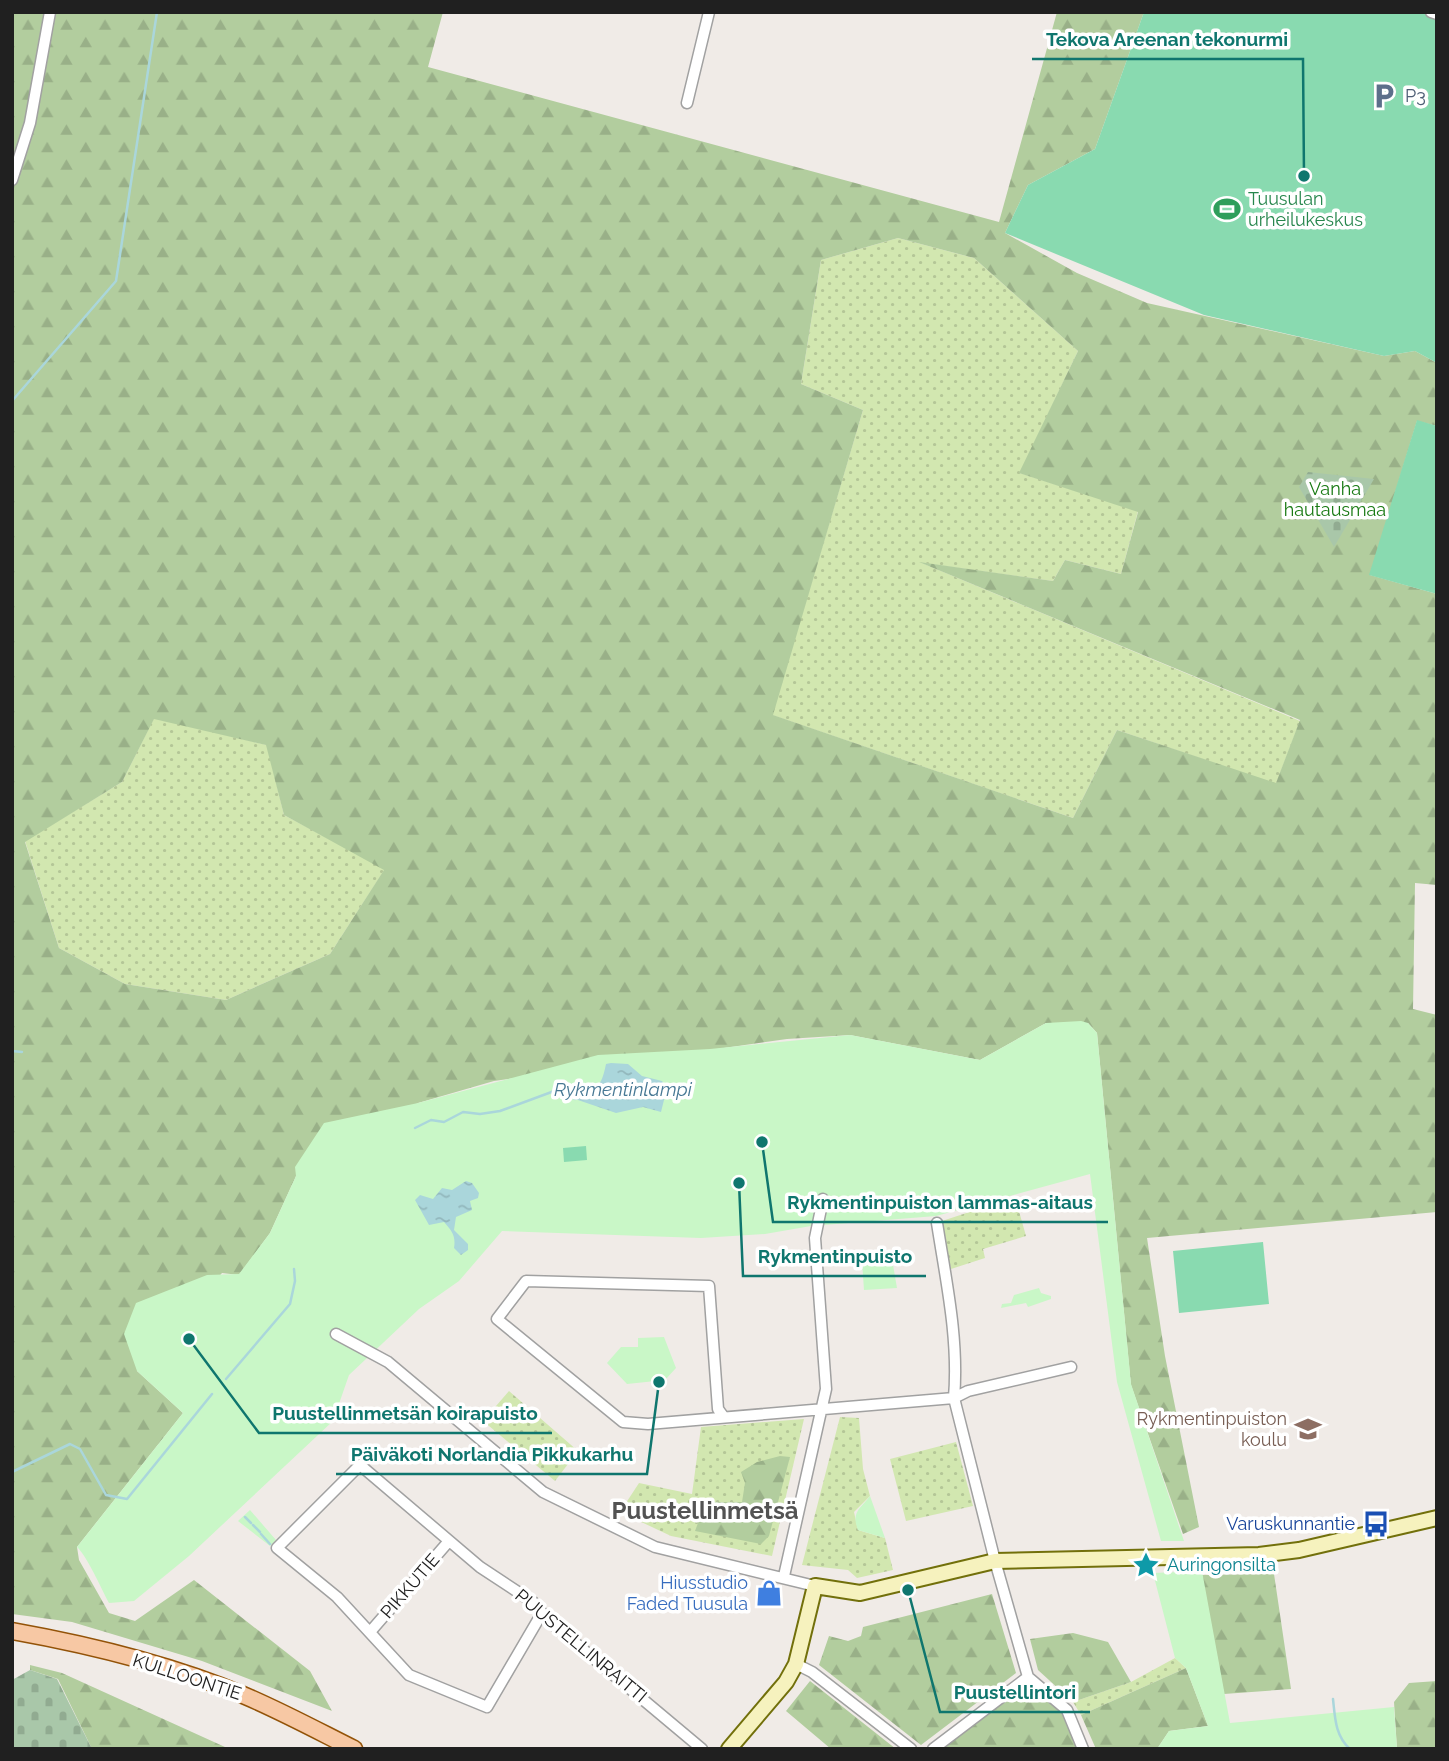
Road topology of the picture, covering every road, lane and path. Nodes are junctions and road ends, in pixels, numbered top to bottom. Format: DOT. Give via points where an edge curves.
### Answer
graph roads {
  1 [pos="50,12"];
  2 [pos="709,12"];
  3 [pos="1431,12"];
  4 [pos="1437,14"];
  5 [pos="687,103"];
  6 [pos="12,180"];
  7 [pos="823,1199"];
  8 [pos="937,1223"];
  9 [pos="336,1334"];
  10 [pos="1071,1367"];
  11 [pos="954,1398"];
  12 [pos="823,1408"];
  13 [pos="723,1416"];
  14 [pos="1437,1518"];
  15 [pos="449,1541"];
  16 [pos="995,1561"];
  17 [pos="784,1576"];
  18 [pos="815,1586"];
  19 [pos="542,1613"];
  20 [pos="12,1631"];
  21 [pos="370,1632"];
  22 [pos="796,1664"];
  23 [pos="1028,1677"];
  24 [pos="354,1749"];
  25 [pos="702,1749"];
  26 [pos="729,1749"];
  27 [pos="912,1749"];
  28 [pos="933,1749"];
  29 [pos="1083,1749"];
  1 -- 6 [label="street" via="30,123"];
  2 -- 5 [label="street"];
  3 -- 4 [label="street"];
  7 -- 12 [label="street" via="815,1237 826,1389"];
  8 -- 11 [label="street" via="951,1305 957,1377"];
  9 -- 17 [label="street" via="388,1362 543,1492 656,1547"];
  10 -- 11 [label="street"];
  11 -- 12 [label="street"];
  11 -- 16 [label="street"];
  12 -- 13 [label="street"];
  12 -- 17 [label="street"];
  13 -- 13 [label="street" via="718,1409 709,1286 526,1281 496,1319 623,1422"];
  14 -- 16 [label="street" via="1259,1555"];
  15 -- 19 [label="street, PUUSTELLINRAITTI" via="484,1571 528,1597"];
  15 -- 21 [label="street, PIKKUTIE"];
  15 -- 21 [label="street, PUUSTELLINRAITTI" via="360,1465 277,1548 337,1597"];
  16 -- 18 [label="street" via="860,1593"];
  16 -- 23 [label="street"];
  17 -- 18 [label="street"];
  18 -- 22 [label="street"];
  19 -- 21 [label="street" via="487,1707 409,1675"];
  19 -- 25 [label="street, PUUSTELLINRAITTI"];
  20 -- 24 [label="main road, KULLOONTIE" via="69,1641 167,1668 243,1695"];
  22 -- 26 [label="street"];
  22 -- 27 [label="street"];
  23 -- 28 [label="street"];
  23 -- 29 [label="street" via="1067,1710"];
}
